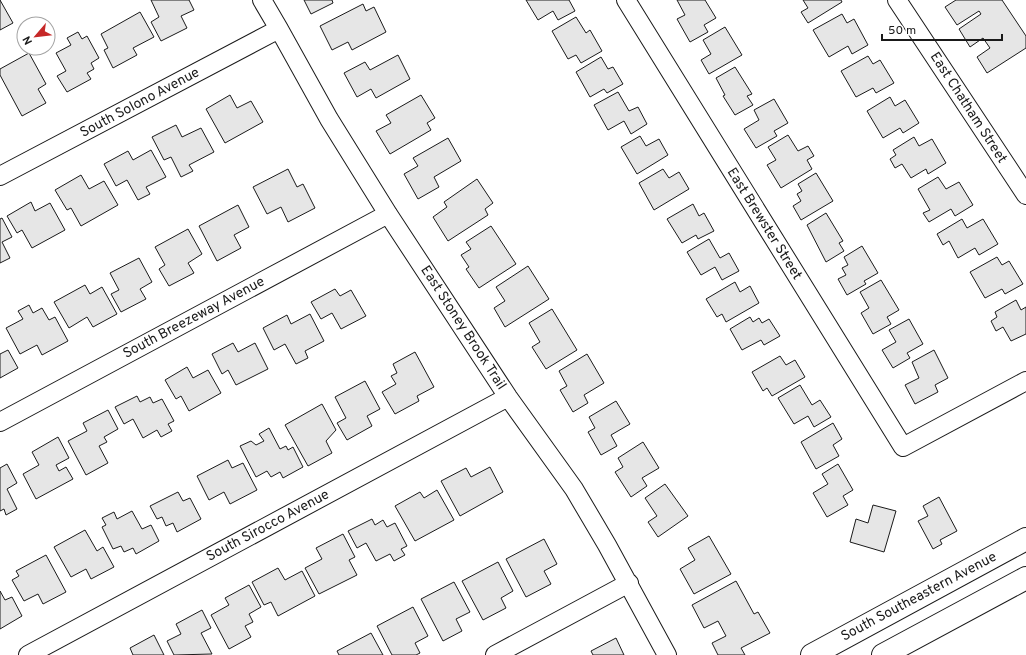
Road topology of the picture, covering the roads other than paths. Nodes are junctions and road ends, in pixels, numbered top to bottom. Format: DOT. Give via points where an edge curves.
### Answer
graph roads {
  1 [pos="262,0"];
  2 [pos="626,0"];
  3 [pos="897,0"];
  4 [pos="279,29"];
  5 [pos="0,176"];
  6 [pos="1026,195"];
  7 [pos="388,214"];
  8 [pos="1026,381"];
  9 [pos="508,397"];
  10 [pos="0,422"];
  11 [pos="1026,540"];
  12 [pos="1026,578"];
  13 [pos="629,583"];
  14 [pos="28,655"];
  15 [pos="495,655"];
  16 [pos="667,655"];
  17 [pos="812,655"];
  18 [pos="883,655"];
  1 -- 4 [label="street, East Stoney Brook Trail"];
  2 -- 8 [label="street, East Brewster Street" via="903,447"];
  3 -- 6 [label="street, East Chatham Street"];
  4 -- 5 [label="street, South Solono Avenue"];
  4 -- 7 [label="street, East Stoney Brook Trail" via="329,119"];
  7 -- 9 [label="street, East Stoney Brook Trail"];
  7 -- 10 [label="street, South Breezeway Avenue"];
  9 -- 13 [label="street, East Stoney Brook Trail" via="574,489"];
  9 -- 14 [label="street, South Sirocco Avenue"];
  11 -- 17 [label="main road, South Southeastern Avenue"];
  12 -- 18 [label="main road"];
  13 -- 15 [label="street"];
  13 -- 16 [label="street, East Stoney Brook Trail"];
}
